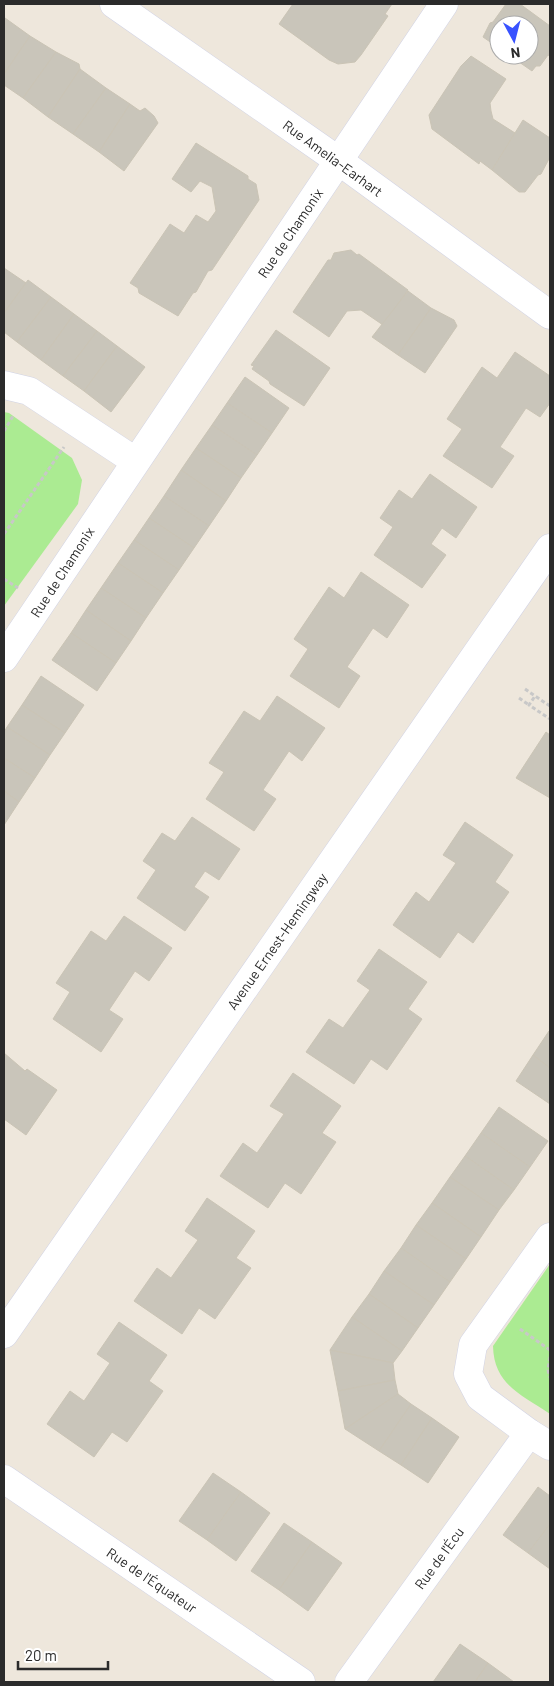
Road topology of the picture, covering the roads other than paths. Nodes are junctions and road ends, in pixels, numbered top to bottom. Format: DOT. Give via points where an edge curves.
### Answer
graph roads {
  1 [pos="114,4"];
  2 [pos="444,4"];
  3 [pos="339,161"];
  4 [pos="550,315"];
  5 [pos="4,385"];
  6 [pos="135,461"];
  7 [pos="550,548"];
  8 [pos="4,658"];
  9 [pos="550,1237"];
  10 [pos="4,1334"];
  11 [pos="540,1440"];
  12 [pos="4,1479"];
  13 [pos="301,1682"];
  14 [pos="350,1682"];
  1 -- 3 [label="street, Rue Amelia-Earhart"];
  2 -- 3 [label="street, Rue de Chamonix"];
  3 -- 4 [label="street, Rue Amelia-Earhart"];
  3 -- 6 [label="street, Rue de Chamonix"];
  5 -- 6 [label="street" via="29,391"];
  6 -- 8 [label="street, Rue de Chamonix"];
  7 -- 10 [label="street, Avenue Ernest-Hemingway"];
  9 -- 11 [label="street, Rue de l'Écu" via="473,1345 468,1374 480,1397"];
  11 -- 14 [label="street, Rue de l'Écu"];
  12 -- 13 [label="street, Rue de l'Équateur"];
}
